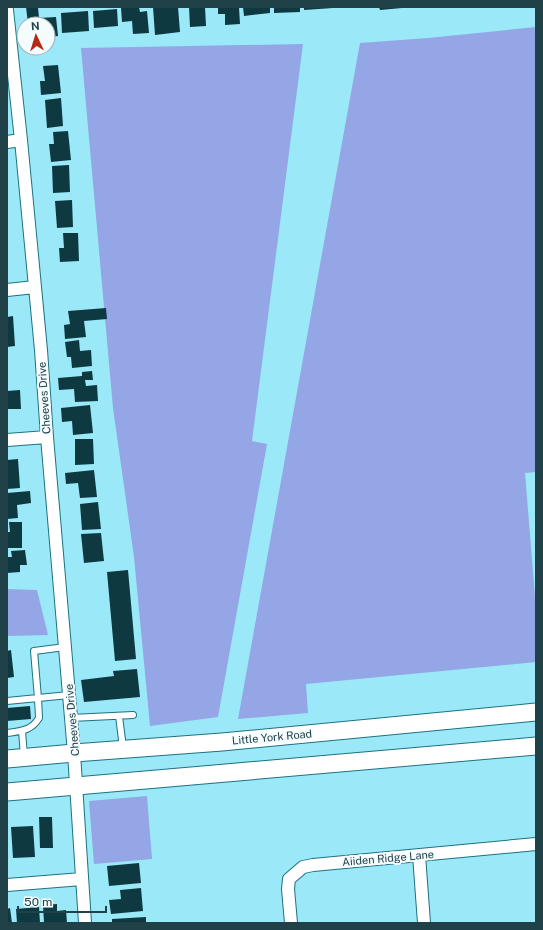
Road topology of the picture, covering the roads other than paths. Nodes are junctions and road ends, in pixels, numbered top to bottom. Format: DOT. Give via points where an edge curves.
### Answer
graph roads {
  1 [pos="7,10"];
  2 [pos="22,140"];
  3 [pos="7,142"];
  4 [pos="35,287"];
  5 [pos="7,290"];
  6 [pos="47,437"];
  7 [pos="7,440"];
  8 [pos="65,647"];
  9 [pos="69,695"];
  10 [pos="38,698"];
  11 [pos="7,700"];
  12 [pos="536,712"];
  13 [pos="133,715"];
  14 [pos="119,716"];
  15 [pos="71,718"];
  16 [pos="22,731"];
  17 [pos="7,733"];
  18 [pos="536,746"];
  19 [pos="123,749"];
  20 [pos="74,753"];
  21 [pos="24,758"];
  22 [pos="7,759"];
  23 [pos="76,786"];
  24 [pos="7,792"];
  25 [pos="536,844"];
  26 [pos="419,855"];
  27 [pos="82,879"];
  28 [pos="7,885"];
  29 [pos="85,923"];
  30 [pos="291,923"];
  31 [pos="424,923"];
  1 -- 2 [label="street, Cheeves Drive"];
  2 -- 3 [label="street"];
  2 -- 4 [label="street, Cheeves Drive"];
  4 -- 5 [label="street"];
  4 -- 6 [label="street, Cheeves Drive"];
  6 -- 7 [label="street"];
  6 -- 8 [label="street, Cheeves Drive"];
  8 -- 9 [label="street, Cheeves Drive"];
  8 -- 10 [label="lane" via="34,651"];
  9 -- 10 [label="lane"];
  9 -- 15 [label="street, Cheeves Drive"];
  10 -- 11 [label="lane"];
  10 -- 16 [label="lane" via="39,718 32,728"];
  12 -- 19 [label="main road, Little York Road"];
  13 -- 14 [label="lane"];
  14 -- 15 [label="lane"];
  14 -- 19 [label="lane"];
  15 -- 20 [label="street, Cheeves Drive"];
  16 -- 17 [label="lane"];
  16 -- 21 [label="lane"];
  18 -- 23 [label="main road"];
  19 -- 20 [label="main road, Little York Road"];
  20 -- 21 [label="main road, Little York Road"];
  20 -- 23 [label="street, Cheeves Drive"];
  21 -- 22 [label="main road, Little York Road"];
  23 -- 24 [label="main road"];
  23 -- 27 [label="street, Cheeves Drive"];
  25 -- 26 [label="street, Aiiden Ridge Lane"];
  26 -- 30 [label="street, Aiiden Ridge Lane" via="303,867 289,879"];
  26 -- 31 [label="street"];
  27 -- 28 [label="street"];
  27 -- 29 [label="street, Cheeves Drive"];
}
